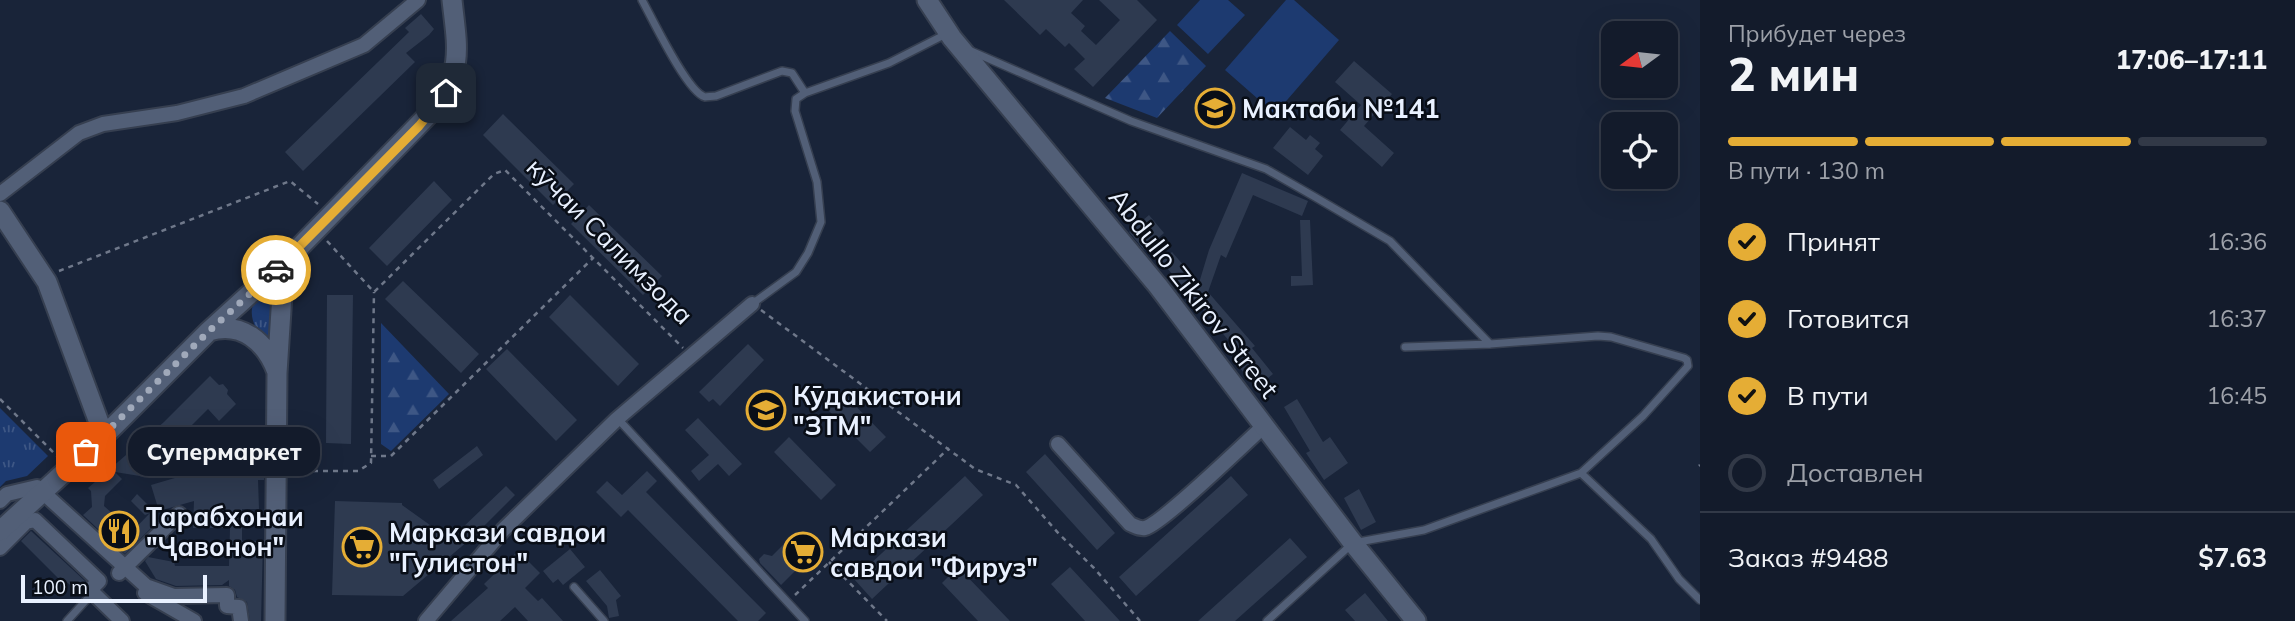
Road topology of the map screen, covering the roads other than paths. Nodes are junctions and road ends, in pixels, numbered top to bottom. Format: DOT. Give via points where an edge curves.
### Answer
graph roads {
  1 [pos="418,0"];
  2 [pos="452,0"];
  3 [pos="642,0"];
  4 [pos="927,0"];
  5 [pos="954,39"];
  6 [pos="804,93"];
  7 [pos="0,194"];
  8 [pos="0,211"];
  9 [pos="284,263"];
  10 [pos="254,291"];
  11 [pos="282,302"];
  12 [pos="752,304"];
  13 [pos="209,331"];
  14 [pos="258,341"];
  15 [pos="1490,344"];
  16 [pos="1405,346"];
  17 [pos="277,373"];
  18 [pos="617,419"];
  19 [pos="1264,426"];
  20 [pos="104,436"];
  21 [pos="1058,444"];
  22 [pos="1581,472"];
  23 [pos="39,495"];
  24 [pos="0,501"];
  25 [pos="179,514"];
  26 [pos="0,531"];
  27 [pos="1353,543"];
  28 [pos="0,548"];
  29 [pos="117,571"];
  30 [pos="574,587"];
  31 [pos="88,598"];
  32 [pos="1700,600"];
  33 [pos="67,621"];
  34 [pos="122,621"];
  35 [pos="194,621"];
  36 [pos="241,621"];
  37 [pos="275,621"];
  38 [pos="426,621"];
  39 [pos="604,621"];
  40 [pos="805,621"];
  41 [pos="1267,621"];
  42 [pos="1416,621"];
  1 -- 7 [label="street" via="364,45 244,96 177,113 103,124 79,133"];
  2 -- 9 [label="street" via="457,59 446,93"];
  3 -- 6 [label="lane" via="680,69 705,97 787,71"];
  4 -- 5 [label="street, Abdullo Zikirov Street"];
  5 -- 6 [label="lane"];
  5 -- 15 [label="lane" via="1131,121 1266,169 1306,191 1390,242"];
  5 -- 19 [label="street, Abdullo Zikirov Street" via="1158,286"];
  6 -- 12 [label="lane" via="794,105 817,182 821,222 796,272"];
  8 -- 20 [label="street" via="43,277"];
  9 -- 10 [label="street"];
  9 -- 11 [label="street"];
  10 -- 11 [label="street" via="272,287"];
  10 -- 13 [label="street"];
  10 -- 14 [label="street" via="246,316"];
  11 -- 17 [label="street"];
  12 -- 18 [label="street, кӯчаи Салимзода"];
  13 -- 14 [label="street" via="235,328"];
  13 -- 20 [label="street"];
  14 -- 17 [label="street"];
  15 -- 16 [label="lane"];
  15 -- 22 [label="lane" via="1611,337 1687,360 1687,368 1643,416"];
  17 -- 37 [label="street"];
  18 -- 38 [label="street, кӯчаи Салимзода" via="503,530"];
  18 -- 40 [label="lane"];
  19 -- 21 [label="street" via="1146,528 1130,524"];
  19 -- 27 [label="street, Abdullo Zikirov Street"];
  20 -- 23 [label="street"];
  22 -- 27 [label="lane" via="1424,530"];
  22 -- 32 [label="lane" via="1651,539"];
  23 -- 24 [label="street" via="37,487 7,494"];
  23 -- 26 [label="street"];
  23 -- 29 [label="street"];
  23 -- 36 [label="street" via="138,581 171,596 227,595 227,606 239,607"];
  25 -- 29 [label="street"];
  27 -- 41 [label="lane"];
  27 -- 42 [label="street, Abdullo Zikirov Street"];
  28 -- 34 [label="street" via="26,522 35,520 99,581 90,590"];
  29 -- 31 [label="street"];
  29 -- 35 [label="street"];
  30 -- 39 [label="lane"];
  31 -- 33 [label="lane"];
}
